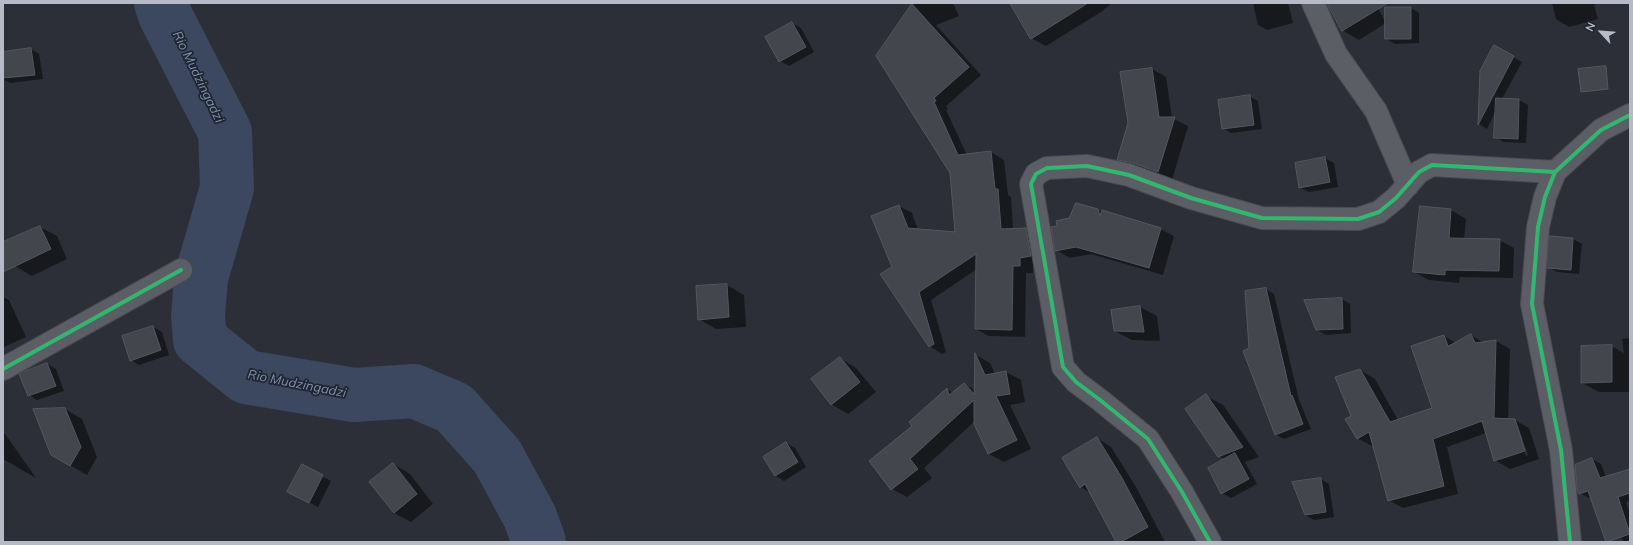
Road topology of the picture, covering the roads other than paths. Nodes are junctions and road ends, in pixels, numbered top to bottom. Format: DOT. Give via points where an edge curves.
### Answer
graph roads {
  1 [pos="1313,3"];
  2 [pos="1630,115"];
  3 [pos="1555,172"];
  4 [pos="1408,185"];
  5 [pos="181,270"];
  6 [pos="3,369"];
  7 [pos="1210,542"];
  8 [pos="1570,542"];
  1 -- 4 [label="street" via="1336,54 1376,111"];
  2 -- 3 [label="street" via="1601,130"];
  3 -- 4 [label="street" via="1432,165 1420,172"];
  3 -- 8 [label="street" via="1545,197 1538,227 1532,304 1561,450"];
  4 -- 7 [label="street" via="1379,212 1358,219 1262,218 1191,198 1129,175 1087,166 1047,168 1036,174 1031,184 1063,367 1076,382 1148,440 1182,492"];
  5 -- 6 [label="street"];
}
